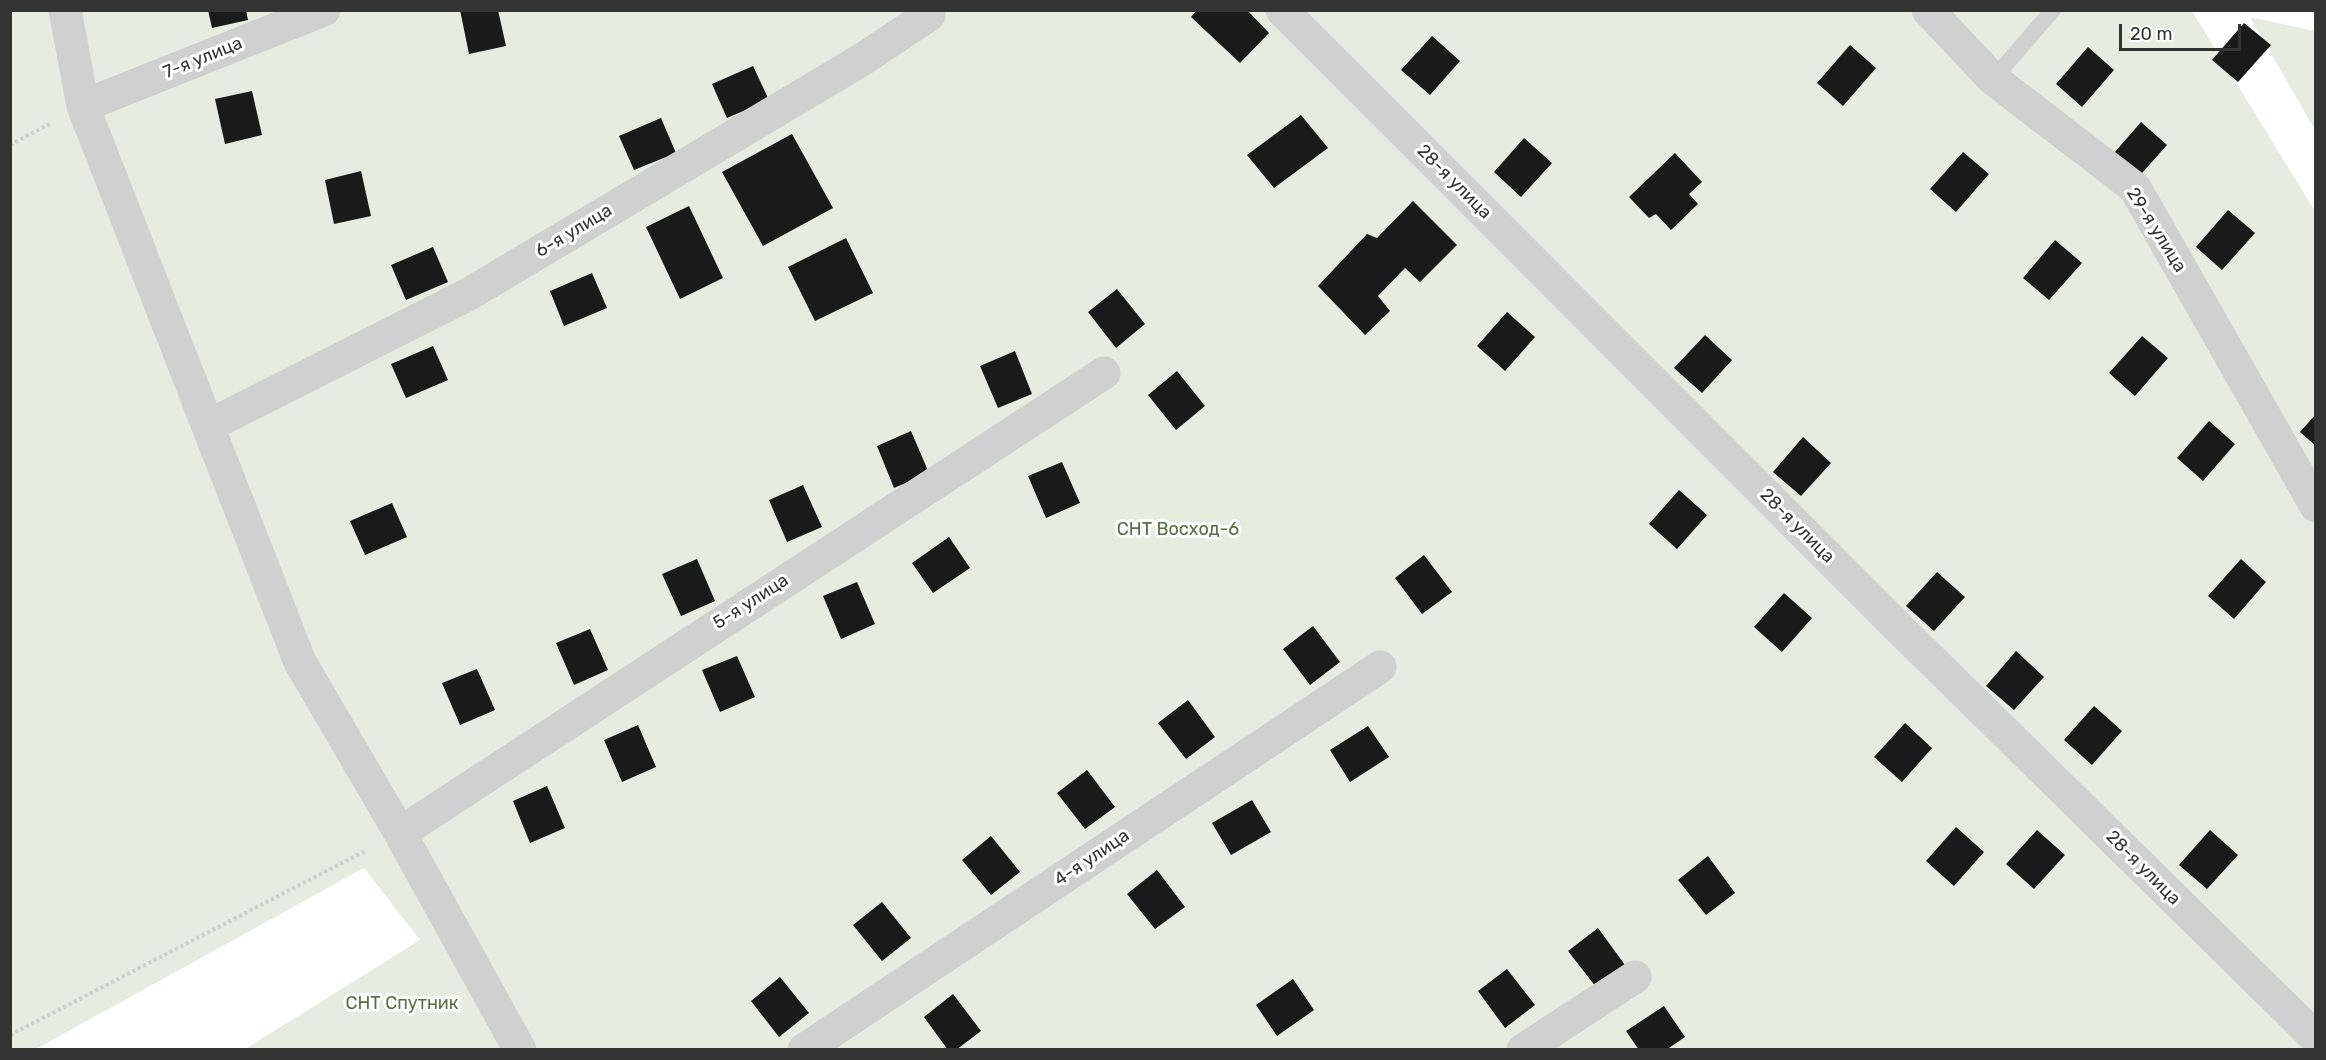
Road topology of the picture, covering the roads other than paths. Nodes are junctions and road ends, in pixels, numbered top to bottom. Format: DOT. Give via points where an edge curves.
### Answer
graph roads {
  1 [pos="65,10"];
  2 [pos="324,10"];
  3 [pos="1282,10"];
  4 [pos="1928,10"];
  5 [pos="2053,10"];
  6 [pos="929,15"];
  7 [pos="1993,79"];
  8 [pos="83,106"];
  9 [pos="1104,373"];
  10 [pos="208,426"];
  11 [pos="2316,506"];
  12 [pos="1380,667"];
  13 [pos="400,833"];
  14 [pos="1635,977"];
  15 [pos="2316,1038"];
  16 [pos="518,1049"];
  17 [pos="804,1050"];
  18 [pos="1523,1050"];
  1 -- 8 [label="street"];
  2 -- 8 [label="street, 7-я улица"];
  3 -- 15 [label="street, 28-я улица" via="1903,632"];
  4 -- 7 [label="street, 29-я улица"];
  5 -- 7 [label="lane"];
  6 -- 10 [label="street, 6-я улица" via="863,59 469,294"];
  7 -- 11 [label="street, 29-я улица" via="2135,188"];
  8 -- 10 [label="street"];
  9 -- 13 [label="street, 5-я улица"];
  10 -- 13 [label="street" via="300,662"];
  12 -- 17 [label="street, 4-я улица"];
  13 -- 16 [label="street"];
  14 -- 18 [label="street"];
}
